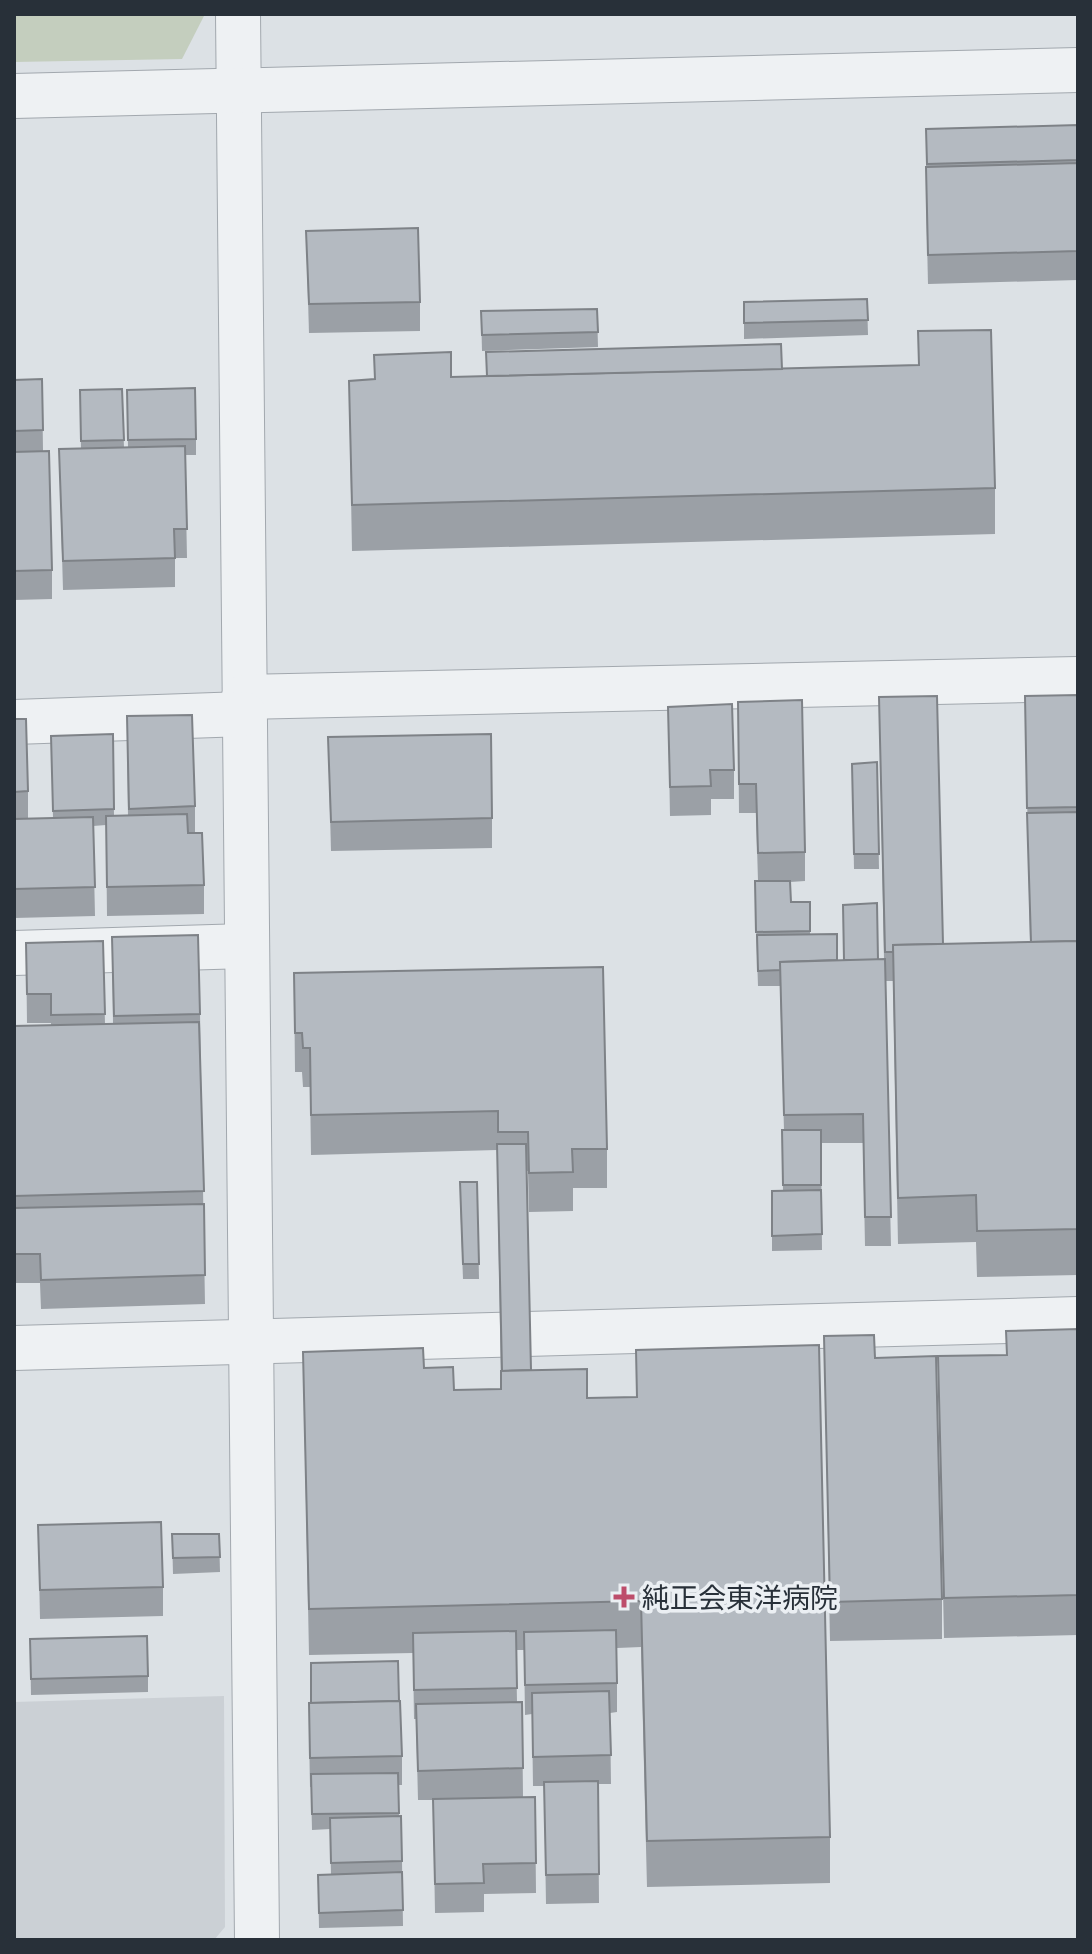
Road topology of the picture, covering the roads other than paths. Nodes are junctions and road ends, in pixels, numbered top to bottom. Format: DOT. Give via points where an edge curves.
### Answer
graph roads {
  1 [pos="238,14"];
  2 [pos="1078,70"];
  3 [pos="240,91"];
  4 [pos="14,96"];
  5 [pos="1078,679"];
  6 [pos="244,706"];
  7 [pos="14,722"];
  8 [pos="246,946"];
  9 [pos="14,953"];
  10 [pos="1078,1319"];
  11 [pos="250,1341"];
  12 [pos="14,1348"];
  13 [pos="257,1940"];
  1 -- 3 [label="street"];
  2 -- 3 [label="street"];
  3 -- 4 [label="street"];
  3 -- 6 [label="street"];
  5 -- 6 [label="street"];
  6 -- 7 [label="street"];
  6 -- 8 [label="street"];
  8 -- 9 [label="street"];
  8 -- 11 [label="street"];
  10 -- 11 [label="street"];
  11 -- 12 [label="street"];
  11 -- 13 [label="street"];
}
